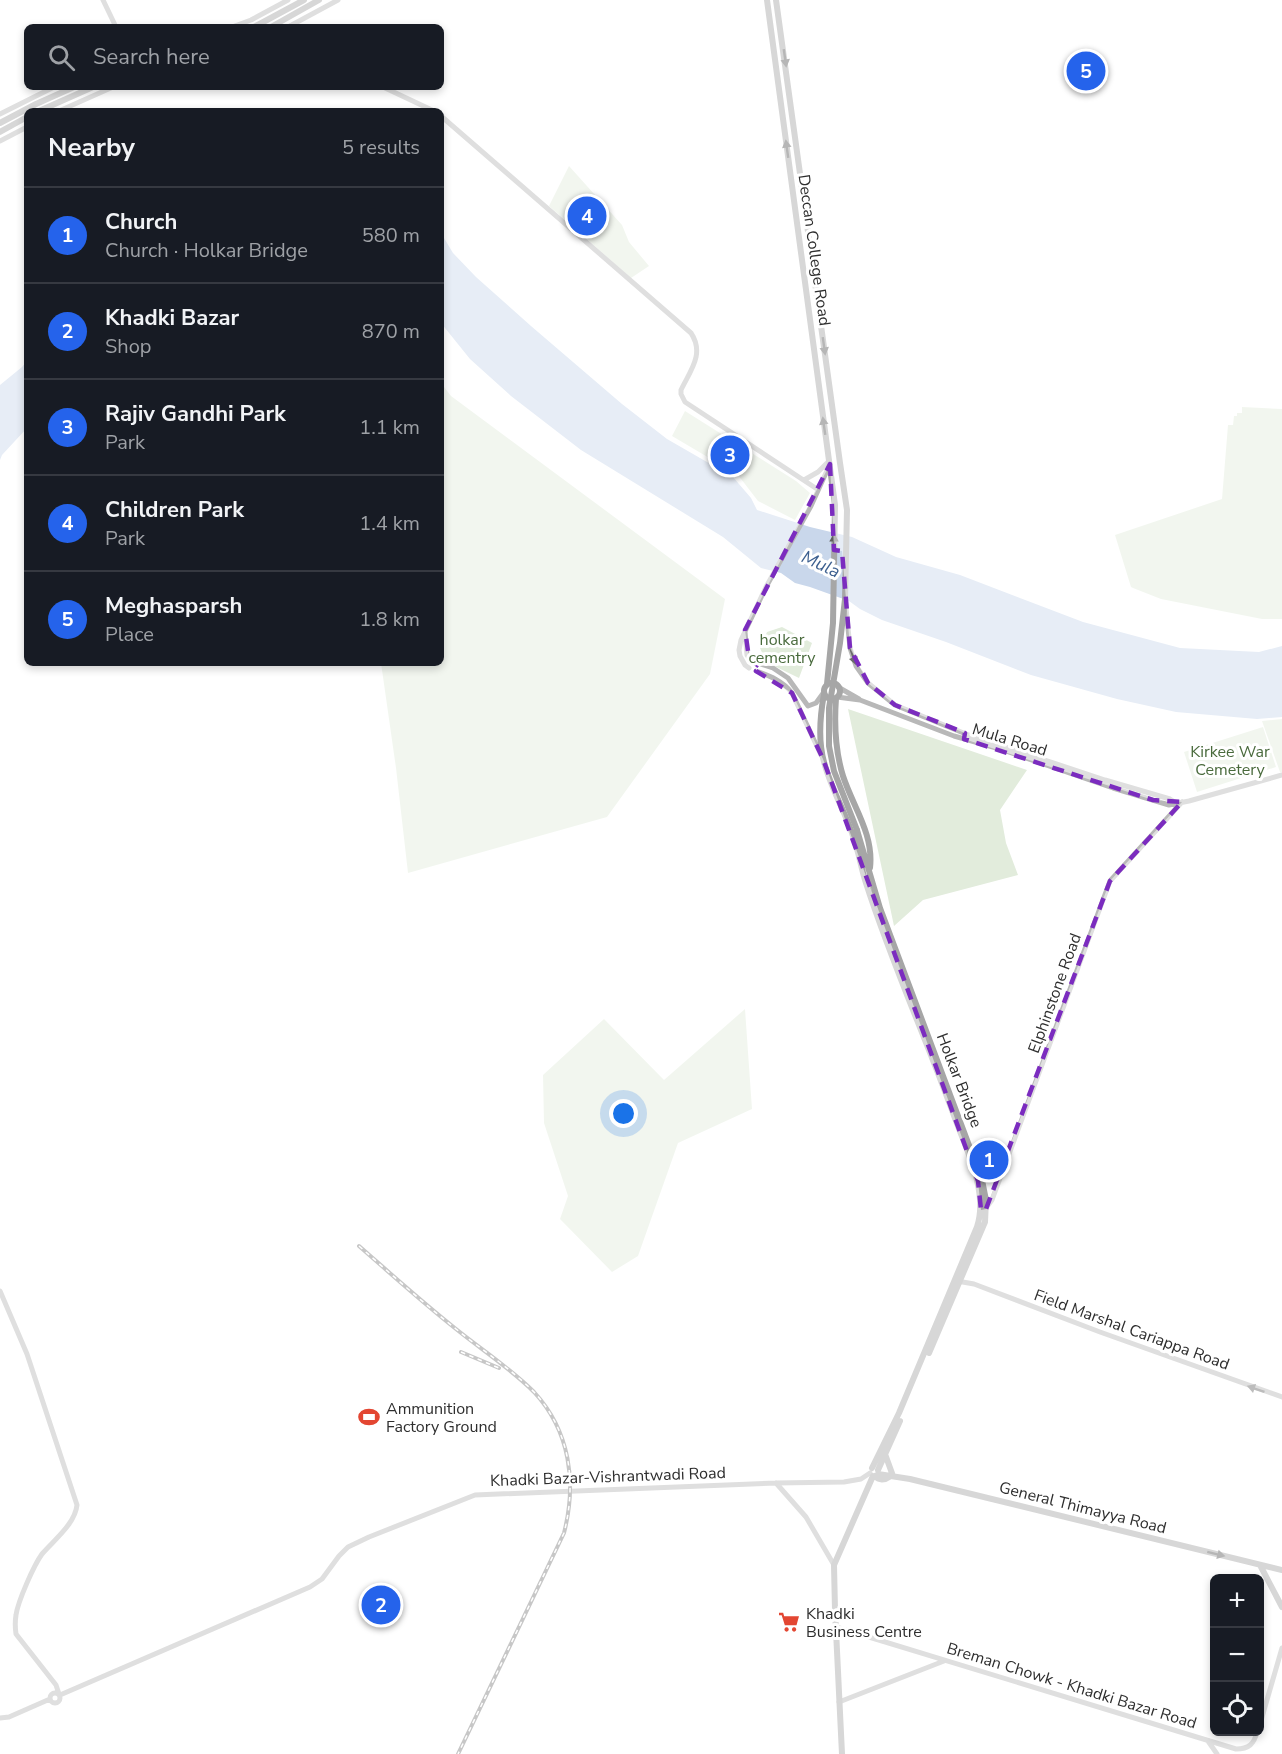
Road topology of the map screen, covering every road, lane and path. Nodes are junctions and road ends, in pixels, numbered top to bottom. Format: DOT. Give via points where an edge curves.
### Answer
graph roads {
  1 [pos="103,0"];
  2 [pos="288,0"];
  3 [pos="304,0"];
  4 [pos="319,0"];
  5 [pos="338,0"];
  6 [pos="767,0"];
  7 [pos="776,0"];
  8 [pos="115,24"];
  9 [pos="244,24"];
  10 [pos="260,24"];
  11 [pos="276,24"];
  12 [pos="294,24"];
  13 [pos="48,90"];
  14 [pos="67,90"];
  15 [pos="86,90"];
  16 [pos="106,90"];
  17 [pos="389,90"];
  18 [pos="28,108"];
  19 [pos="46,108"];
  20 [pos="66,108"];
  21 [pos="428,108"];
  22 [pos="24,110"];
  23 [pos="0,114"];
  24 [pos="24,119"];
  25 [pos="444,119"];
  26 [pos="0,123"];
  27 [pos="24,129"];
  28 [pos="0,132"];
  29 [pos="0,141"];
  30 [pos="829,462"];
  31 [pos="818,472"];
  32 [pos="824,476"];
  33 [pos="804,480"];
  34 [pos="817,489"];
  35 [pos="845,599"];
  36 [pos="745,630"];
  37 [pos="756,662"];
  38 [pos="749,668"];
  39 [pos="756,671"];
  40 [pos="827,684"];
  41 [pos="838,687"];
  42 [pos="824,693"];
  43 [pos="836,698"];
  44 [pos="860,699"];
  45 [pos="965,735"];
  46 [pos="823,759"];
  47 [pos="1282,775"];
  48 [pos="1179,802"];
  49 [pos="870,875"];
  50 [pos="983,1209"];
  51 [pos="958,1278"];
  52 [pos="0,1291"];
  53 [pos="1282,1397"];
  54 [pos="885,1454"];
  55 [pos="874,1473"];
  56 [pos="891,1477"];
  57 [pos="776,1482"];
  58 [pos="834,1565"];
  59 [pos="1260,1565"];
  60 [pos="1282,1570"];
  61 [pos="1282,1607"];
  62 [pos="836,1627"];
  63 [pos="1282,1648"];
  64 [pos="945,1661"];
  65 [pos="59,1695"];
  66 [pos="839,1702"];
  67 [pos="1264,1711"];
  68 [pos="0,1718"];
  69 [pos="1255,1736"];
  70 [pos="1208,1741"];
  71 [pos="1227,1747"];
  72 [pos="843,1754"];
  73 [pos="1218,1754"];
  1 -- 8 [label="street"];
  2 -- 9 [label="street"];
  3 -- 10 [label="main road"];
  4 -- 11 [label="main road"];
  5 -- 12 [label="street"];
  30 -- 6 [label="main road, Deccan College Road, one-way"];
  7 -- 35 [label="main road, Deccan College Road, one-way" via="845,496"];
  13 -- 23 [label="street"];
  14 -- 18 [label="main road"];
  15 -- 19 [label="main road"];
  16 -- 20 [label="street"];
  17 -- 21 [label="street"];
  22 -- 26 [label="main road"];
  24 -- 28 [label="main road"];
  25 -- 33 [label="street" via="692,333 697,354 681,390 685,402"];
  27 -- 29 [label="street"];
  30 -- 31 [label="street"];
  30 -- 32 [label="street"];
  40 -- 30 [label="main road, Deccan College Road, one-way" via="833,623 835,505"];
  31 -- 32 [label="street"];
  31 -- 33 [label="street"];
  32 -- 34 [label="street"];
  33 -- 34 [label="street"];
  34 -- 36 [label="street"];
  35 -- 45 [label="street, one-way, bridge" via="850,648 863,677 896,705"];
  35 -- 49 [label="main road, Holkar Bridge, bridge" via="829,708 829,746"];
  36 -- 37 [label="street" via="747,655"];
  36 -- 38 [label="street" via="739,650"];
  37 -- 38 [label="street" via="749,664"];
  37 -- 39 [label="street"];
  37 -- 42 [label="street" via="788,678 808,706 813,706"];
  38 -- 39 [label="street"];
  39 -- 46 [label="street" via="788,687"];
  40 -- 41 [label="main road"];
  40 -- 42 [label="main road"];
  41 -- 43 [label="main road"];
  41 -- 44 [label="street"];
  42 -- 43 [label="main road" via="829,699"];
  42 -- 46 [label="main road, Elphinstone Road"];
  43 -- 44 [label="street, Mula Road"];
  43 -- 49 [label="main road" via="837,755 868,836"];
  44 -- 45 [label="street, Mula Road"];
  45 -- 48 [label="street, Mula Road" via="1124,789"];
  46 -- 50 [label="main road, Elphinstone Road" via="978,1181"];
  47 -- 48 [label="street"];
  48 -- 50 [label="street, Elphinstone Road" via="1110,881 992,1200"];
  49 -- 50 [label="main road, Holkar Bridge" via="982,1180 986,1200"];
  50 -- 51 [label="main road, Elphinstone Road"];
  53 -- 51 [label="street, Field Marshal Cariappa Road, one-way"];
  51 -- 54 [label="main road"];
  51 -- 55 [label="main road, Elphinstone Road"];
  52 -- 65 [label="street" via="27,1354 77,1505 71,1521 40,1557 15,1623 16,1634 56,1685"];
  54 -- 55 [label="main road"];
  54 -- 56 [label="main road"];
  55 -- 56 [label="main road, General Thimayya Road" via="878,1479"];
  55 -- 57 [label="street, Khadki Bazar-Vishrantwadi Road" via="844,1482"];
  55 -- 58 [label="main road, Elphinstone Road"];
  56 -- 59 [label="main road, General Thimayya Road, one-way"];
  57 -- 58 [label="street" via="806,1517"];
  57 -- 65 [label="street, Khadki Bazar-Vishrantwadi Road" via="475,1495 348,1547 322,1579 310,1587"];
  58 -- 62 [label="main road, Elphinstone Road"];
  59 -- 60 [label="main road, General Thimayya Road"];
  59 -- 61 [label="main road"];
  62 -- 64 [label="street, Breman Chowk - Khadki Bazar Road"];
  62 -- 66 [label="main road, Elphinstone Road"];
  63 -- 67 [label="street"];
  64 -- 66 [label="street"];
  64 -- 70 [label="street, Breman Chowk - Khadki Bazar Road"];
  65 -- 68 [label="street, Khadki Bazar-Vishrantwadi Road" via="56,1703 50,1699"];
  66 -- 72 [label="main road, Elphinstone Road"];
  69 -- 71 [label="street" via="1248,1747"];
  70 -- 71 [label="street, Breman Chowk - Khadki Bazar Road"];
  70 -- 73 [label="street"];
  71 -- 73 [label="street"];
}
